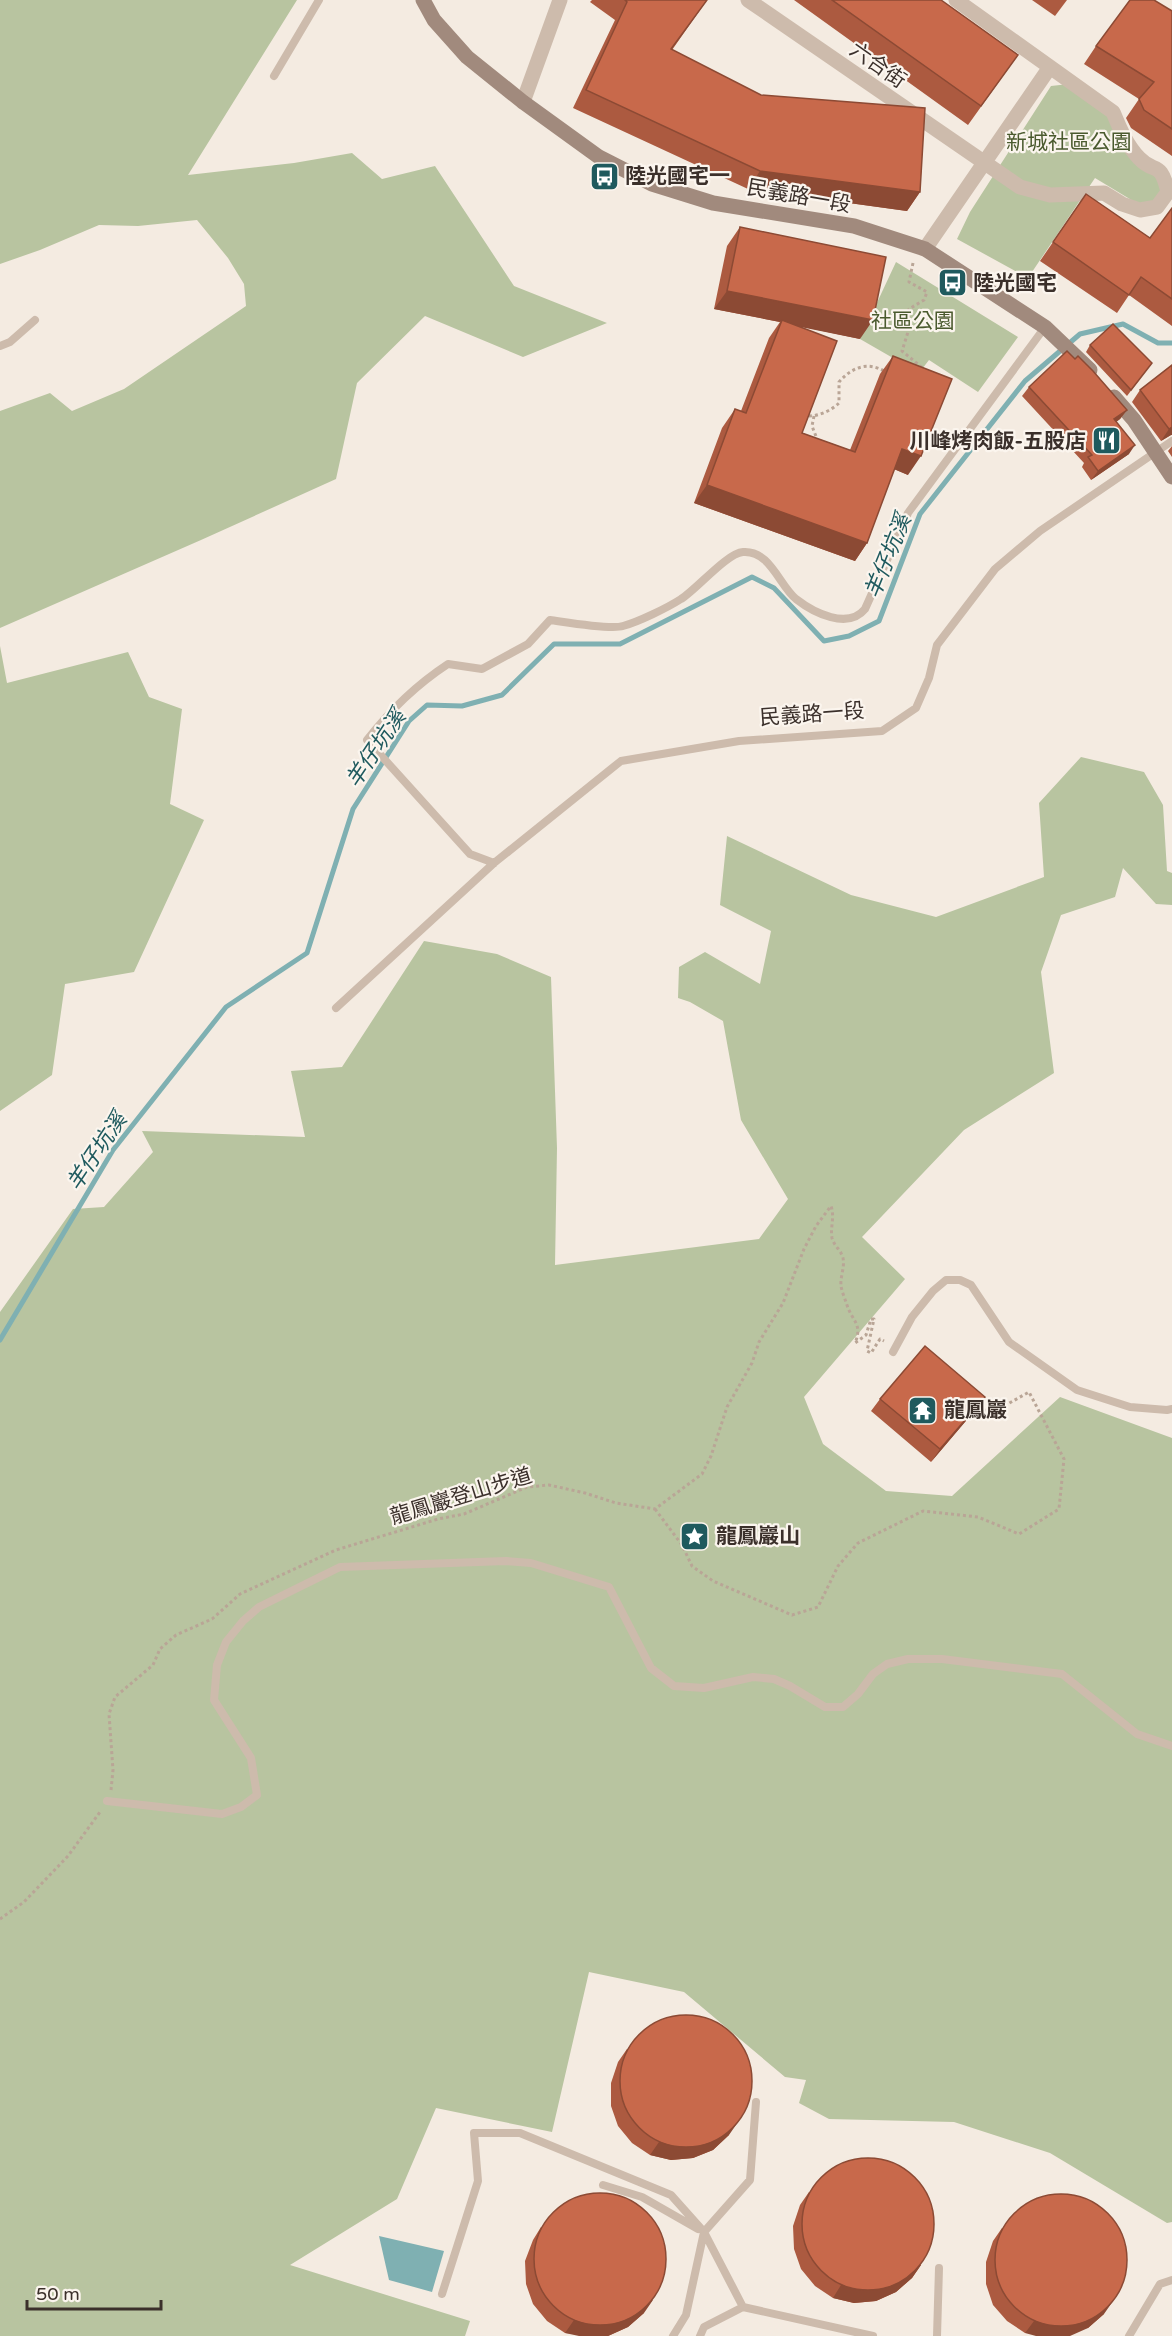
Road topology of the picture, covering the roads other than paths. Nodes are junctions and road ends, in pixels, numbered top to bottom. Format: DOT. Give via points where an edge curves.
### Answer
graph roads {
  1 [pos="319,0"];
  2 [pos="423,0"];
  3 [pos="560,0"];
  4 [pos="748,0"];
  5 [pos="956,0"];
  6 [pos="1050,68"];
  7 [pos="274,76"];
  8 [pos="523,102"];
  9 [pos="983,164"];
  10 [pos="921,248"];
  11 [pos="35,320"];
  12 [pos="1045,327"];
  13 [pos="0,346"];
  14 [pos="1172,441"];
  15 [pos="1156,453"];
  16 [pos="1172,477"];
  17 [pos="494,863"];
  18 [pos="336,1008"];
  19 [pos="893,1352"];
  20 [pos="1172,1409"];
  21 [pos="1172,1746"];
  22 [pos="107,1801"];
  23 [pos="756,2102"];
  24 [pos="603,2185"];
  25 [pos="704,2232"];
  26 [pos="939,2268"];
  27 [pos="1172,2280"];
  28 [pos="442,2294"];
  29 [pos="743,2307"];
  30 [pos="673,2336"];
  31 [pos="700,2336"];
  32 [pos="873,2336"];
  33 [pos="937,2336"];
  34 [pos="1129,2336"];
  1 -- 7 [label="lane"];
  2 -- 8 [label="main road, 民義路一段" via="434,20 467,57"];
  3 -- 8 [label="street"];
  4 -- 9 [label="street, 六合街"];
  5 -- 6 [label="street, 六合街"];
  6 -- 9 [label="street"];
  6 -- 9 [label="street, 六合街" via="1113,112 1123,136 1141,160 1164,174 1168,192 1157,207 1140,210 1104,193 1050,195 1020,187"];
  8 -- 10 [label="main road, 民義路一段" via="599,157 652,184 712,203 854,226"];
  9 -- 10 [label="street"];
  10 -- 12 [label="main road, 民義路一段"];
  11 -- 13 [label="lane"];
  12 -- 15 [label="main road, 民義路一段" via="1104,385"];
  12 -- 17 [label="lane" via="908,513 860,616 839,621 819,611 796,598 759,556 742,552 681,599 621,627 550,620 528,644 482,669 448,664 423,680 388,712 367,740 470,854"];
  14 -- 15 [label="lane"];
  15 -- 16 [label="main road, 民義路一段"];
  15 -- 17 [label="lane, 民義路一段" via="1040,531 995,569 937,645 916,708 882,731 739,741 621,761"];
  17 -- 18 [label="lane, 民義路一段"];
  19 -- 20 [label="lane" via="912,1317 933,1291 946,1280 960,1280 971,1285 1009,1342 1077,1390 1130,1407"];
  21 -- 22 [label="lane" via="1137,1734 1062,1674 942,1659 908,1659 887,1664 873,1674 843,1707 825,1707 774,1679 753,1677 704,1688 674,1686 651,1668 609,1587 531,1563 506,1561 340,1567 259,1606 226,1642 217,1665 213,1700 251,1758 257,1795 241,1808 222,1814"];
  23 -- 25 [label="lane" via="750,2180"];
  24 -- 25 [label="lane" via="642,2197"];
  25 -- 28 [label="lane" via="671,2195 520,2133 474,2133 478,2181"];
  25 -- 29 [label="lane"];
  25 -- 30 [label="lane" via="686,2315"];
  26 -- 33 [label="lane"];
  27 -- 34 [label="lane" via="1160,2284"];
  29 -- 31 [label="lane" via="704,2327"];
  29 -- 32 [label="lane"];
}
